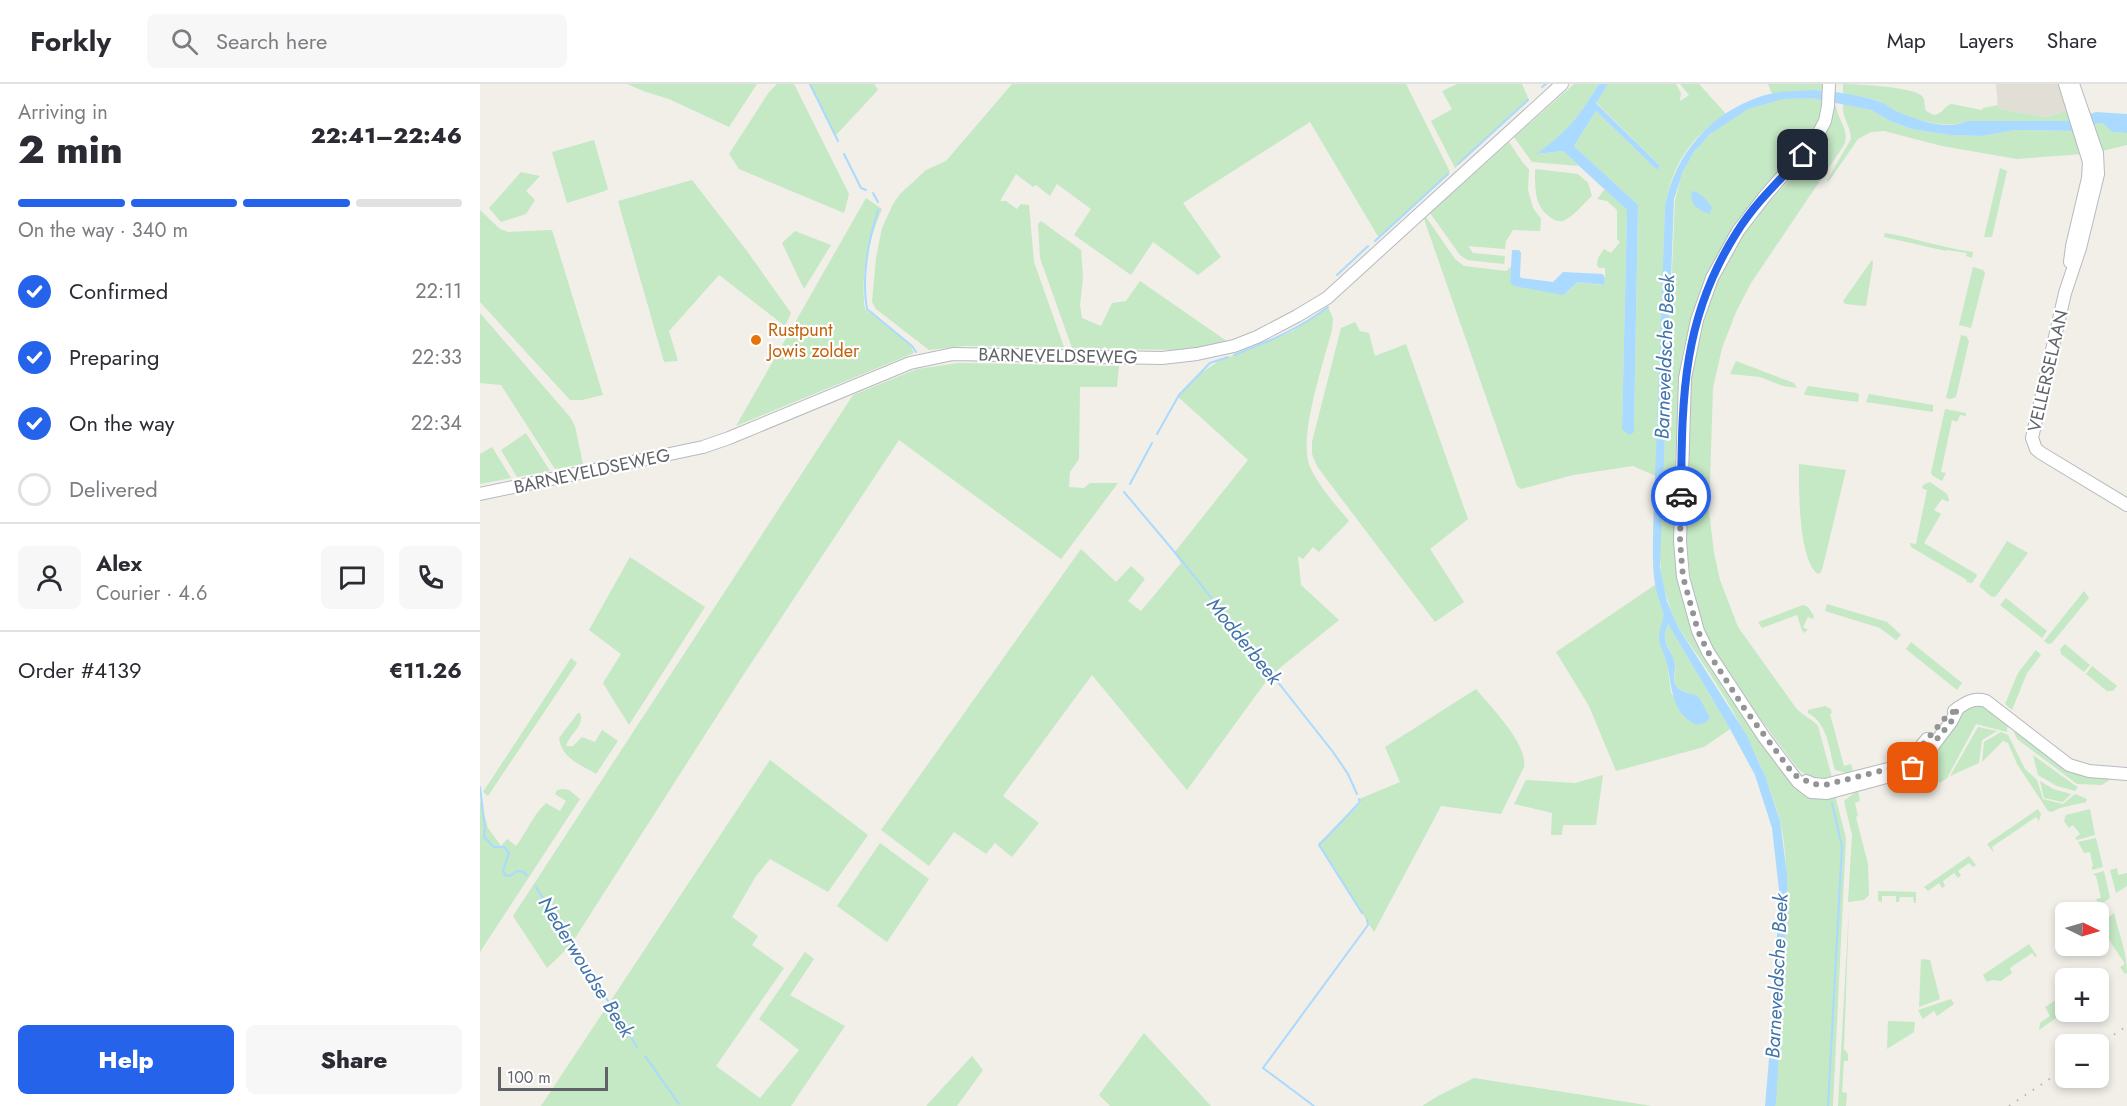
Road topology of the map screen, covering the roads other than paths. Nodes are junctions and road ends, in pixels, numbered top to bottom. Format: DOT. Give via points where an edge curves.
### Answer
graph roads {
  1 [pos="1562,84"];
  2 [pos="2065,84"];
  3 [pos="2073,84"];
  4 [pos="1829,85"];
  5 [pos="2080,116"];
  6 [pos="480,494"];
  7 [pos="2127,505"];
  8 [pos="2127,774"];
  1 -- 6 [label="street, BARNEVELDSEWEG" via="1327,298 1242,343 1162,358 953,354 935,357 910,363 703,447"];
  2 -- 5 [label="street, VELLERSELAAN"];
  3 -- 5 [label="street, VELLERSELAAN"];
  4 -- 8 [label="street" via="1825,121 1816,138 1738,231 1712,278 1689,347 1684,389 1680,541 1683,577 1698,631 1744,708 1803,788 1819,794 1898,776 1946,717 1971,701 1982,700 1993,704 2069,765"];
  5 -- 7 [label="street, VELLERSELAAN" via="2097,153 2098,168 2032,432 2033,443 2041,453"];
}
